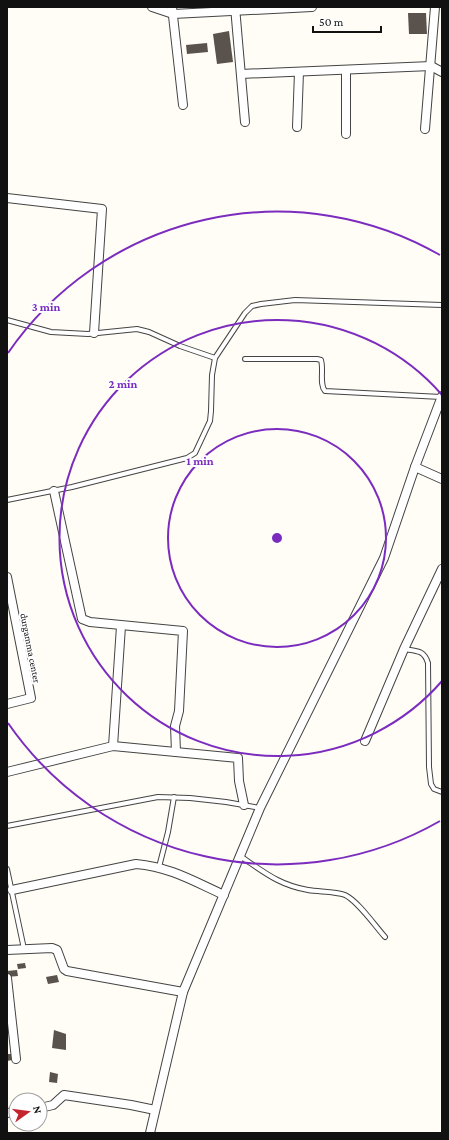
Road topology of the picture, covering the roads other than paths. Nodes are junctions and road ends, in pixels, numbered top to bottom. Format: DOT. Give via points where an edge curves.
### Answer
graph roads {
  1 [pos="152,7"];
  2 [pos="312,7"];
  3 [pos="436,7"];
  4 [pos="235,9"];
  5 [pos="172,10"];
  6 [pos="431,66"];
  7 [pos="346,70"];
  8 [pos="299,72"];
  9 [pos="442,72"];
  10 [pos="241,74"];
  11 [pos="183,105"];
  12 [pos="245,122"];
  13 [pos="297,127"];
  14 [pos="425,129"];
  15 [pos="346,134"];
  16 [pos="7,198"];
  17 [pos="442,305"];
  18 [pos="7,320"];
  19 [pos="94,333"];
  20 [pos="215,358"];
  21 [pos="245,358"];
  22 [pos="442,396"];
  23 [pos="440,408"];
  24 [pos="415,467"];
  25 [pos="442,479"];
  26 [pos="54,490"];
  27 [pos="7,500"];
  28 [pos="442,569"];
  29 [pos="7,577"];
  30 [pos="121,626"];
  31 [pos="404,649"];
  32 [pos="7,704"];
  33 [pos="365,741"];
  34 [pos="113,746"];
  35 [pos="176,752"];
  36 [pos="7,772"];
  37 [pos="442,792"];
  38 [pos="174,796"];
  39 [pos="244,805"];
  40 [pos="260,808"];
  41 [pos="7,826"];
  42 [pos="240,856"];
  43 [pos="159,867"];
  44 [pos="7,869"];
  45 [pos="12,890"];
  46 [pos="224,895"];
  47 [pos="385,937"];
  48 [pos="7,950"];
  49 [pos="24,950"];
  50 [pos="7,978"];
  51 [pos="183,992"];
  52 [pos="16,1059"];
  53 [pos="48,1106"];
  54 [pos="155,1110"];
  55 [pos="150,1133"];
  1 -- 5 [label="street"];
  2 -- 4 [label="street"];
  3 -- 6 [label="street"];
  4 -- 5 [label="street"];
  4 -- 10 [label="street"];
  5 -- 11 [label="street"];
  6 -- 7 [label="street"];
  6 -- 9 [label="street"];
  6 -- 14 [label="street"];
  7 -- 8 [label="street"];
  7 -- 15 [label="street"];
  8 -- 10 [label="street"];
  8 -- 13 [label="street"];
  10 -- 12 [label="street"];
  16 -- 19 [label="street" via="102,208"];
  17 -- 20 [label="lane" via="295,300 252,306"];
  18 -- 19 [label="lane" via="51,332"];
  19 -- 20 [label="lane" via="137,329"];
  20 -- 26 [label="lane" via="210,421 195,453 187,458"];
  21 -- 22 [label="lane" via="320,360 322,387 325,391"];
  22 -- 23 [label="street"];
  23 -- 24 [label="street"];
  24 -- 25 [label="street"];
  24 -- 40 [label="street" via="384,558"];
  26 -- 27 [label="lane"];
  26 -- 30 [label="street" via="82,619"];
  28 -- 31 [label="street"];
  29 -- 32 [label="street, durgamma center" via="31,698"];
  30 -- 34 [label="street"];
  30 -- 35 [label="street" via="184,631 179,711 175,726"];
  31 -- 33 [label="street"];
  31 -- 37 [label="lane" via="422,652 428,663 429,767 431,784 434,789"];
  34 -- 35 [label="street"];
  34 -- 36 [label="street"];
  35 -- 39 [label="street" via="238,758"];
  38 -- 39 [label="lane"];
  38 -- 41 [label="lane"];
  38 -- 43 [label="lane"];
  39 -- 40 [label="lane"];
  40 -- 42 [label="street"];
  42 -- 46 [label="street"];
  42 -- 47 [label="lane" via="286,885 344,895 354,901"];
  43 -- 45 [label="street" via="136,864"];
  43 -- 46 [label="street"];
  44 -- 45 [label="lane"];
  45 -- 49 [label="lane"];
  46 -- 51 [label="street"];
  48 -- 49 [label="street"];
  49 -- 51 [label="street" via="57,950 67,971"];
  50 -- 52 [label="street"];
  51 -- 54 [label="street"];
  53 -- 54 [label="street" via="64,1095"];
  54 -- 55 [label="street"];
}
